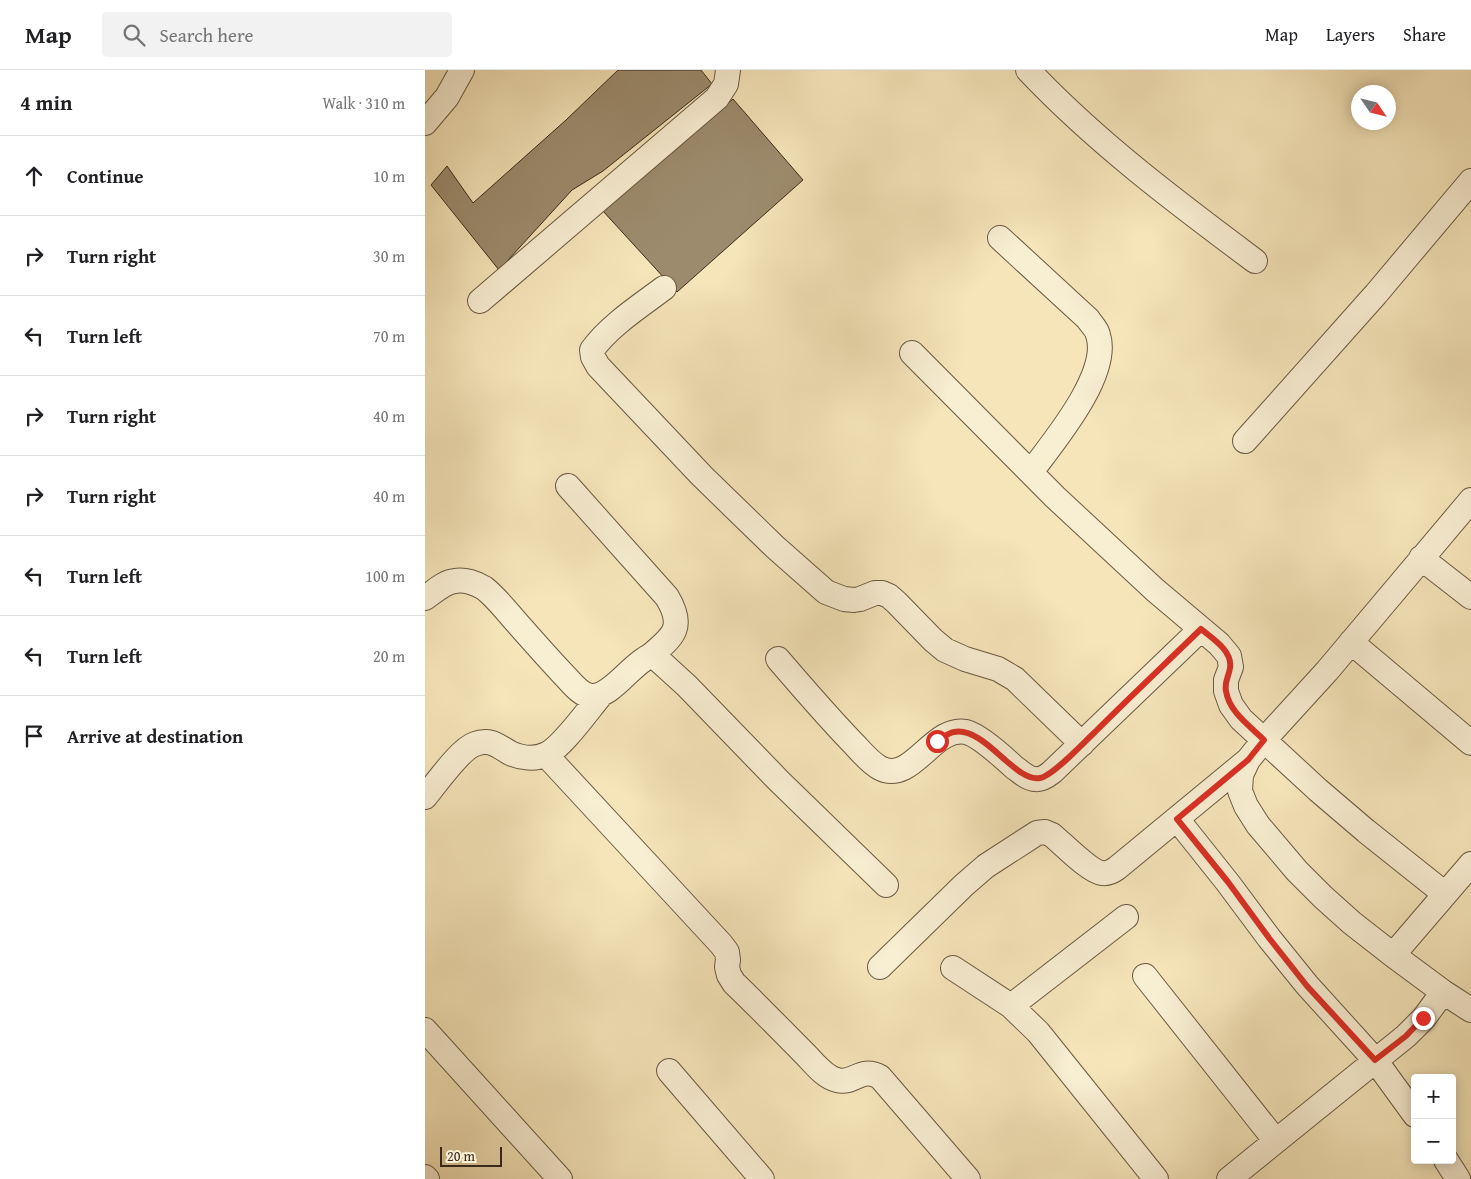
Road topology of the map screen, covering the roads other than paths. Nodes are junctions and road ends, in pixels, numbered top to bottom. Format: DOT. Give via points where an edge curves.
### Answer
graph roads {
  1 [pos="462,70"];
  2 [pos="729,70"];
  3 [pos="1028,70"];
  4 [pos="425,123"];
  5 [pos="1471,181"];
  6 [pos="1000,238"];
  7 [pos="1255,262"];
  8 [pos="664,288"];
  9 [pos="480,301"];
  10 [pos="912,353"];
  11 [pos="1245,441"];
  12 [pos="1031,472"];
  13 [pos="569,486"];
  14 [pos="1471,500"];
  15 [pos="1421,558"];
  16 [pos="1471,596"];
  17 [pos="425,598"];
  18 [pos="1201,629"];
  19 [pos="1351,642"];
  20 [pos="650,656"];
  21 [pos="778,659"];
  22 [pos="601,695"];
  23 [pos="1264,740"];
  24 [pos="1471,743"];
  25 [pos="1082,744"];
  26 [pos="546,755"];
  27 [pos="1248,760"];
  28 [pos="425,796"];
  29 [pos="1177,819"];
  30 [pos="1471,864"];
  31 [pos="886,885"];
  32 [pos="1445,894"];
  33 [pos="1126,917"];
  34 [pos="1393,955"];
  35 [pos="880,967"];
  36 [pos="953,968"];
  37 [pos="1145,976"];
  38 [pos="1443,992"];
  39 [pos="1011,1006"];
  40 [pos="1471,1010"];
  41 [pos="425,1030"];
  42 [pos="1375,1060"];
  43 [pos="669,1071"];
  44 [pos="1411,1110"];
  45 [pos="1275,1140"];
  46 [pos="1449,1164"];
  47 [pos="1471,1175"];
  48 [pos="553,1177"];
  49 [pos="762,1179"];
  50 [pos="968,1179"];
  51 [pos="1156,1179"];
  52 [pos="1229,1179"];
  53 [pos="1458,1179"];
  54 [pos="1465,1179"];
  1 -- 4 [label="street" via="447,97"];
  2 -- 9 [label="street" via="726,84 717,98"];
  3 -- 7 [label="street" via="1107,145"];
  5 -- 11 [label="street"];
  6 -- 12 [label="street" via="1088,319 1098,335 1100,354 1095,376"];
  8 -- 25 [label="street" via="597,343 592,350 598,366 702,476 826,592 854,600 875,593 889,596 945,650 998,669 1015,680"];
  10 -- 12 [label="street"];
  12 -- 18 [label="street" via="1155,590"];
  13 -- 20 [label="street" via="675,609 674,631"];
  14 -- 15 [label="street"];
  15 -- 16 [label="street"];
  15 -- 19 [label="street"];
  17 -- 22 [label="street" via="454,581 467,581 483,588 579,690 590,696"];
  18 -- 23 [label="street" via="1229,656 1231,668 1226,691 1231,705"];
  18 -- 25 [label="street"];
  19 -- 23 [label="street"];
  19 -- 24 [label="street"];
  20 -- 22 [label="street" via="642,659"];
  20 -- 31 [label="street" via="681,681"];
  21 -- 25 [label="street" via="841,730 880,768 901,769 953,732 967,732 1034,780 1052,772"];
  22 -- 26 [label="street" via="559,745"];
  23 -- 27 [label="street"];
  23 -- 32 [label="street" via="1352,819"];
  26 -- 28 [label="street" via="527,759 499,745 487,742 474,744"];
  26 -- 50 [label="street" via="721,944 727,952 727,967 734,983 794,1044 819,1069 838,1081 872,1073 881,1077"];
  27 -- 29 [label="street"];
  27 -- 34 [label="street" via="1241,775 1240,791 1258,825 1323,897"];
  29 -- 35 [label="street" via="1117,868 1102,873 1093,870 1052,835 1037,832 986,866"];
  29 -- 42 [label="street" via="1307,986"];
  30 -- 32 [label="street"];
  32 -- 34 [label="street"];
  33 -- 39 [label="street"];
  34 -- 38 [label="street"];
  36 -- 39 [label="street"];
  37 -- 45 [label="street"];
  38 -- 40 [label="street"];
  38 -- 42 [label="street" via="1406,1036"];
  39 -- 51 [label="street" via="1038,1032"];
  41 -- 48 [label="street"];
  42 -- 44 [label="street"];
  42 -- 45 [label="street"];
  43 -- 49 [label="street"];
  45 -- 52 [label="street"];
  46 -- 53 [label="street"];
  47 -- 54 [label="street"];
}
